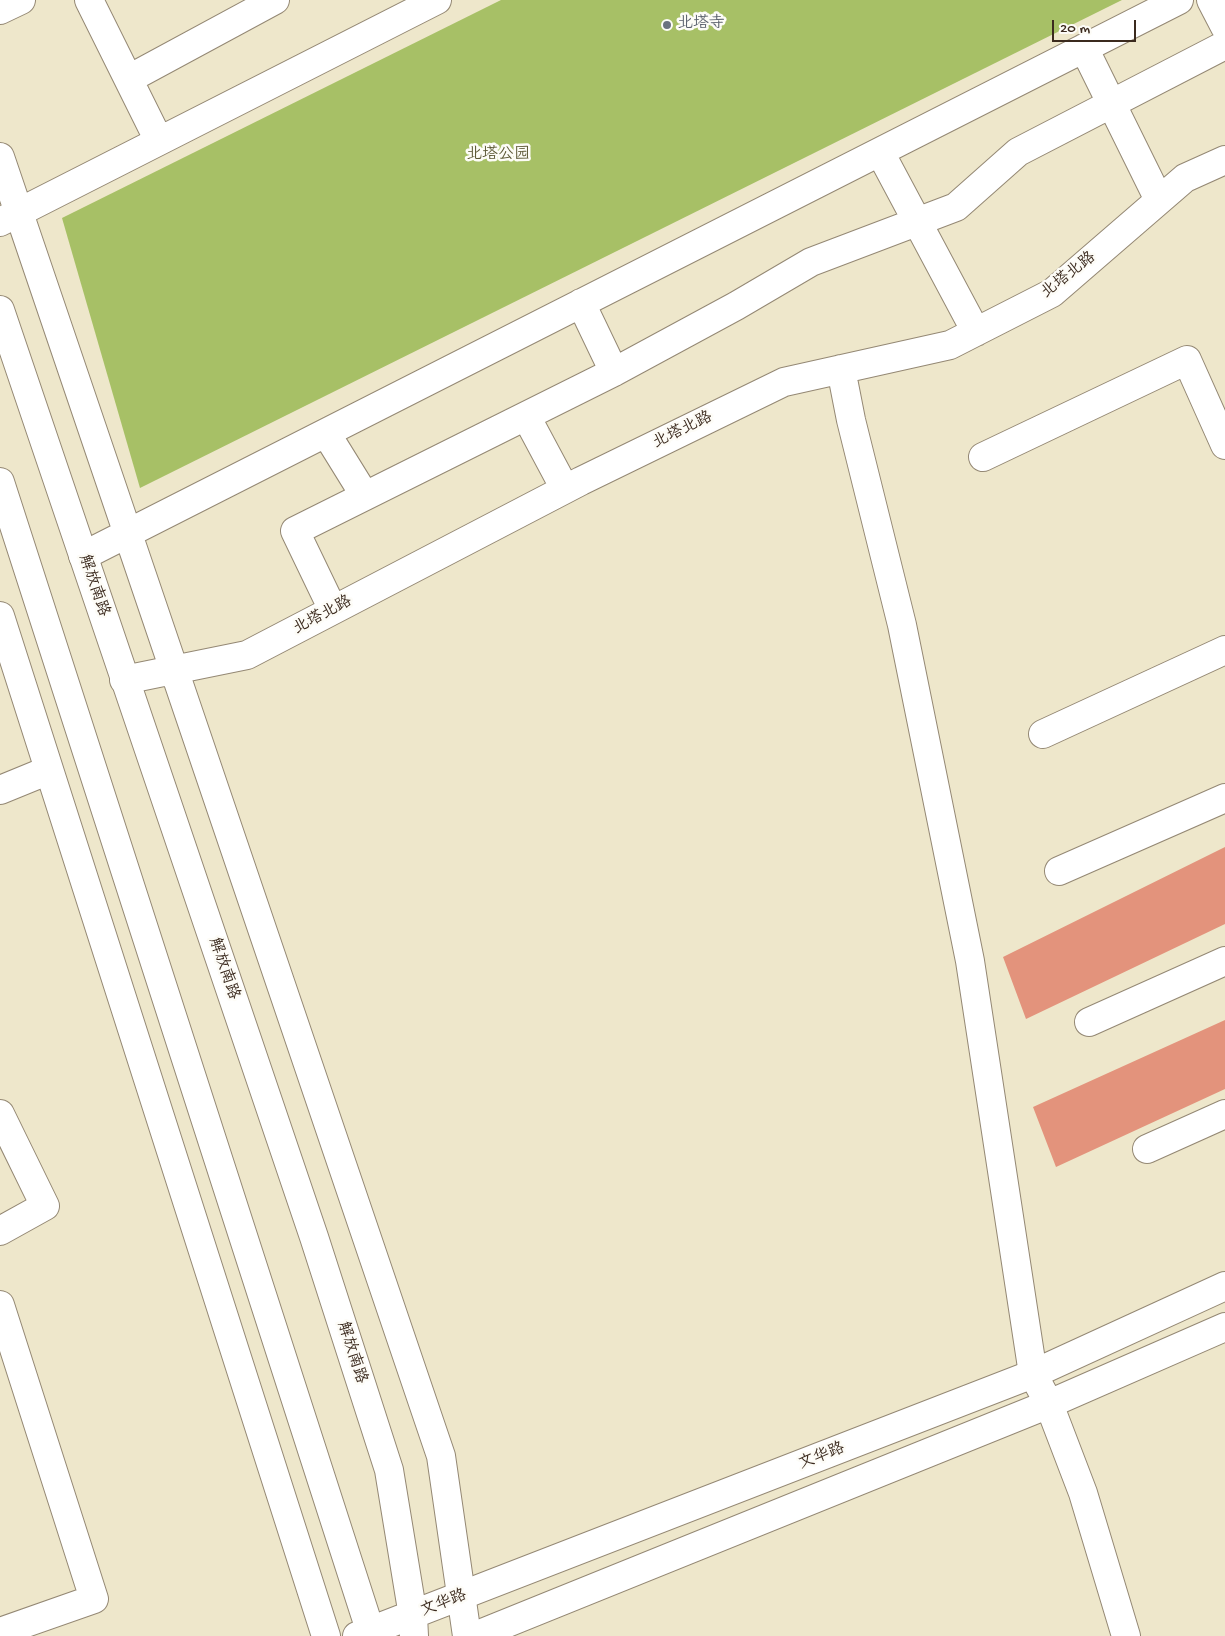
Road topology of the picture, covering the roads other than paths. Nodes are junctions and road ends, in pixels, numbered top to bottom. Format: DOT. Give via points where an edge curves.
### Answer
graph roads {
  1 [pos="21,0"];
  2 [pos="89,0"];
  3 [pos="275,0"];
  4 [pos="437,0"];
  5 [pos="1179,0"];
  6 [pos="1211,0"];
  7 [pos="409,6"];
  8 [pos="0,10"];
  9 [pos="1225,27"];
  10 [pos="1225,45"];
  11 [pos="1084,48"];
  12 [pos="138,74"];
  13 [pos="1112,104"];
  14 [pos="159,141"];
  15 [pos="880,152"];
  16 [pos="0,156"];
  17 [pos="1225,160"];
  18 [pos="1159,200"];
  19 [pos="10,217"];
  20 [pos="918,222"];
  21 [pos="581,304"];
  22 [pos="0,310"];
  23 [pos="976,332"];
  24 [pos="6,346"];
  25 [pos="841,369"];
  26 [pos="614,372"];
  27 [pos="526,416"];
  28 [pos="326,433"];
  29 [pos="1225,445"];
  30 [pos="983,457"];
  31 [pos="0,482"];
  32 [pos="565,489"];
  33 [pos="365,496"];
  34 [pos="129,533"];
  35 [pos="83,556"];
  36 [pos="333,610"];
  37 [pos="0,616"];
  38 [pos="1225,650"];
  39 [pos="175,670"];
  40 [pos="124,680"];
  41 [pos="1043,734"];
  42 [pos="49,770"];
  43 [pos="0,790"];
  44 [pos="1225,798"];
  45 [pos="1059,871"];
  46 [pos="1225,961"];
  47 [pos="1089,1022"];
  48 [pos="0,1114"];
  49 [pos="1225,1114"];
  50 [pos="1147,1149"];
  51 [pos="0,1231"];
  52 [pos="1225,1286"];
  53 [pos="0,1305"];
  54 [pos="1225,1328"];
  55 [pos="1033,1374"];
  56 [pos="1050,1404"];
  57 [pos="461,1597"];
  58 [pos="414,1626"];
  59 [pos="0,1632"];
  60 [pos="367,1634"];
  61 [pos="326,1636"];
  62 [pos="466,1636"];
  63 [pos="475,1636"];
  64 [pos="1126,1636"];
  1 -- 8 [label="street"];
  2 -- 14 [label="street"];
  3 -- 12 [label="street"];
  4 -- 7 [label="street"];
  5 -- 11 [label="street"];
  6 -- 9 [label="street"];
  7 -- 14 [label="street"];
  10 -- 13 [label="street"];
  11 -- 13 [label="street"];
  11 -- 15 [label="street"];
  13 -- 18 [label="street"];
  13 -- 20 [label="street" via="1018,152 956,207"];
  14 -- 19 [label="street"];
  15 -- 20 [label="street"];
  15 -- 21 [label="street"];
  16 -- 19 [label="street"];
  17 -- 18 [label="street, 北塔北路" via="1185,178"];
  18 -- 23 [label="street, 北塔北路" via="1052,293"];
  19 -- 34 [label="street"];
  20 -- 23 [label="street"];
  20 -- 26 [label="street" via="811,262"];
  21 -- 26 [label="street"];
  21 -- 28 [label="street"];
  22 -- 24 [label="street, 解放南路"];
  23 -- 25 [label="street, 北塔北路" via="950,345"];
  24 -- 35 [label="street, 解放南路"];
  25 -- 32 [label="street, 北塔北路" via="784,382"];
  25 -- 55 [label="street" via="902,625 970,961"];
  26 -- 27 [label="street"];
  27 -- 32 [label="street"];
  27 -- 33 [label="street"];
  28 -- 33 [label="street"];
  28 -- 34 [label="street"];
  29 -- 30 [label="street" via="1187,360"];
  31 -- 60 [label="street"];
  32 -- 36 [label="street, 北塔北路"];
  33 -- 36 [label="street" via="295,531"];
  34 -- 35 [label="street"];
  34 -- 39 [label="street"];
  35 -- 40 [label="street, 解放南路"];
  36 -- 39 [label="street, 北塔北路" via="247,656"];
  37 -- 42 [label="street"];
  38 -- 41 [label="street"];
  39 -- 40 [label="street, 北塔北路"];
  39 -- 57 [label="street" via="442,1456"];
  40 -- 58 [label="street, 解放南路" via="390,1470"];
  42 -- 43 [label="street"];
  42 -- 61 [label="street"];
  44 -- 45 [label="street"];
  46 -- 47 [label="street"];
  48 -- 51 [label="street" via="45,1206"];
  49 -- 50 [label="street"];
  52 -- 55 [label="street, 文华路"];
  53 -- 59 [label="street" via="94,1599"];
  54 -- 56 [label="street"];
  55 -- 56 [label="street"];
  55 -- 57 [label="street, 文华路"];
  56 -- 63 [label="street"];
  56 -- 64 [label="street" via="1084,1493"];
  57 -- 58 [label="street, 文华路"];
  57 -- 62 [label="street"];
  58 -- 60 [label="street, 文华路"];
}
